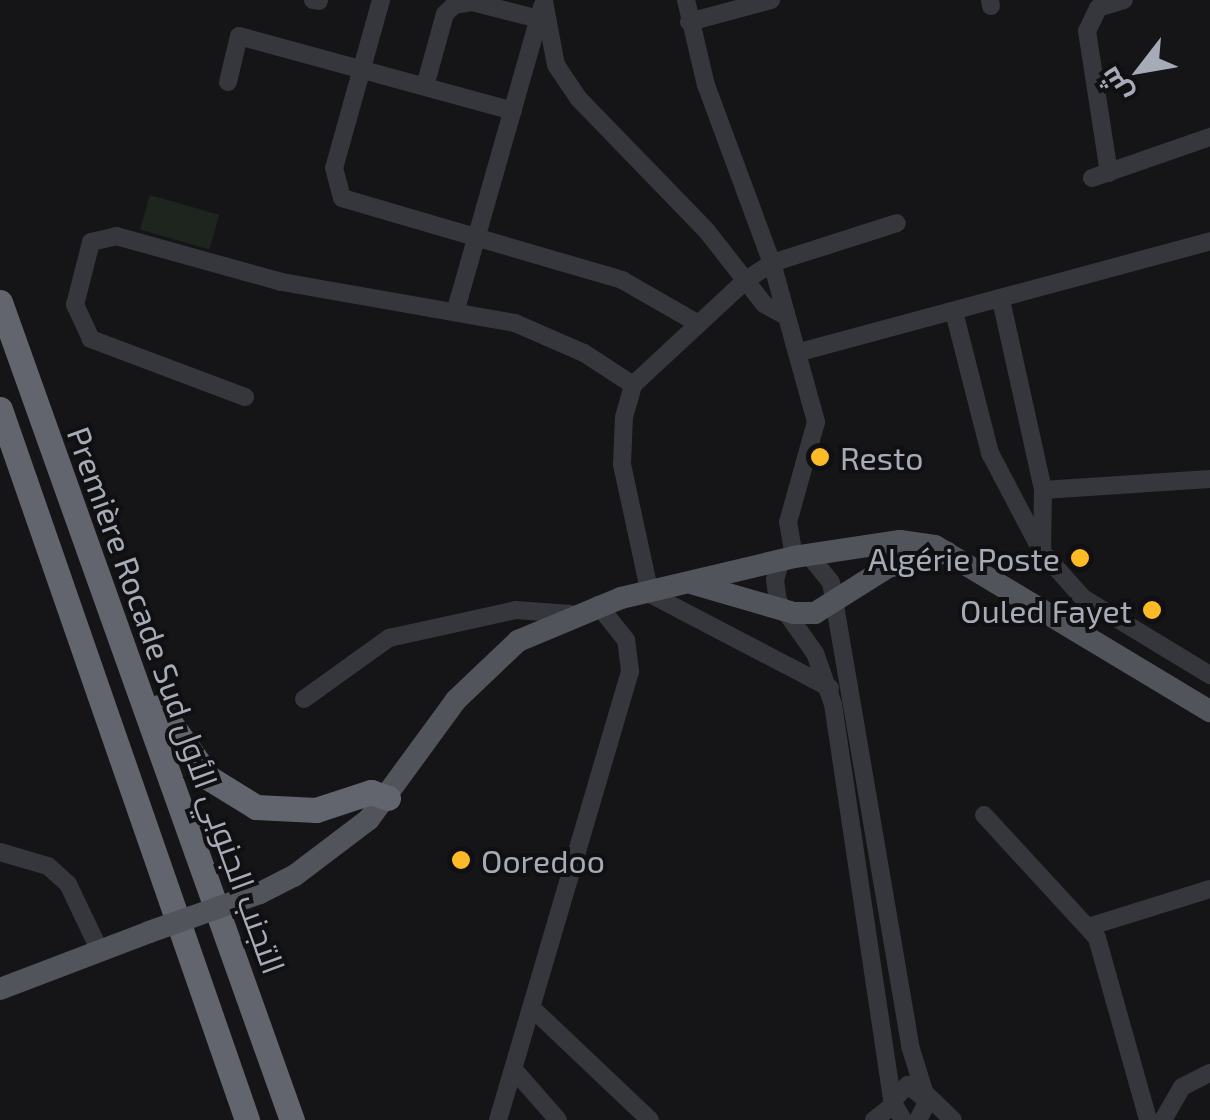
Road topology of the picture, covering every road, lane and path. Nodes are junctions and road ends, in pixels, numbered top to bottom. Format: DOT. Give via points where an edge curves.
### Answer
graph roads {
  1 [pos="380,0"];
  2 [pos="686,0"];
  3 [pos="771,0"];
  4 [pos="1124,0"];
  5 [pos="542,7"];
  6 [pos="689,22"];
  7 [pos="360,73"];
  8 [pos="228,82"];
  9 [pos="426,86"];
  10 [pos="513,111"];
  11 [pos="1210,137"];
  12 [pos="897,224"];
  13 [pos="476,237"];
  14 [pos="1210,241"];
  15 [pos="772,263"];
  16 [pos="746,280"];
  17 [pos="1001,300"];
  18 [pos="0,302"];
  19 [pos="456,310"];
  20 [pos="954,312"];
  21 [pos="784,315"];
  22 [pos="697,323"];
  23 [pos="800,352"];
  24 [pos="633,384"];
  25 [pos="245,397"];
  26 [pos="0,410"];
  27 [pos="1210,479"];
  28 [pos="1043,490"];
  29 [pos="950,552"];
  30 [pos="1042,552"];
  31 [pos="794,557"];
  32 [pos="689,583"];
  33 [pos="650,594"];
  34 [pos="834,604"];
  35 [pos="598,606"];
  36 [pos="784,610"];
  37 [pos="570,614"];
  38 [pos="128,654"];
  39 [pos="1210,675"];
  40 [pos="830,688"];
  41 [pos="304,699"];
  42 [pos="1210,712"];
  43 [pos="388,798"];
  44 [pos="984,814"];
  45 [pos="0,852"];
  46 [pos="1210,888"];
  47 [pos="1088,926"];
  48 [pos="100,951"];
  49 [pos="0,989"];
  50 [pos="534,1010"];
  51 [pos="515,1071"];
  52 [pos="1210,1073"];
  53 [pos="926,1093"];
  54 [pos="896,1109"];
  55 [pos="247,1120"];
  56 [pos="292,1120"];
  57 [pos="498,1120"];
  58 [pos="558,1120"];
  59 [pos="650,1120"];
  60 [pos="874,1120"];
  61 [pos="918,1120"];
  62 [pos="953,1120"];
  63 [pos="1148,1120"];
  64 [pos="1163,1120"];
  1 -- 7 [label="street"];
  2 -- 6 [label="street"];
  3 -- 6 [label="street"];
  4 -- 11 [label="street" via="1098,8 1087,31 1101,175"];
  5 -- 9 [label="street" via="454,4 443,20"];
  5 -- 10 [label="street"];
  5 -- 16 [label="street" via="556,65 578,98"];
  6 -- 15 [label="street"];
  7 -- 8 [label="street" via="239,36"];
  7 -- 9 [label="street"];
  7 -- 13 [label="street" via="334,168 336,192 348,202"];
  9 -- 10 [label="street"];
  10 -- 13 [label="street"];
  12 -- 15 [label="street"];
  13 -- 19 [label="street"];
  13 -- 22 [label="street" via="622,280"];
  14 -- 17 [label="street"];
  15 -- 16 [label="street"];
  15 -- 21 [label="street"];
  16 -- 21 [label="street" via="764,304"];
  16 -- 22 [label="street"];
  17 -- 20 [label="street"];
  17 -- 28 [label="street"];
  18 -- 38 [label="highway, Première Rocade Sud التجنب الجنوبي الأول"];
  19 -- 24 [label="street" via="532,330"];
  19 -- 25 [label="street" via="267,279 116,236 92,242 74,305 91,339"];
  20 -- 23 [label="street"];
  20 -- 30 [label="street" via="990,453"];
  21 -- 23 [label="street"];
  22 -- 24 [label="street"];
  23 -- 31 [label="street" via="816,422 788,522"];
  24 -- 33 [label="street" via="622,464"];
  26 -- 55 [label="highway"];
  27 -- 28 [label="street"];
  28 -- 30 [label="street"];
  29 -- 31 [label="main road" via="900,541"];
  29 -- 34 [label="main road" via="888,567"];
  29 -- 42 [label="main road"];
  30 -- 39 [label="street" via="1084,598"];
  31 -- 32 [label="main road"];
  31 -- 34 [label="street" via="826,570"];
  31 -- 36 [label="street" via="775,590"];
  32 -- 33 [label="main road"];
  32 -- 36 [label="main road"];
  33 -- 35 [label="main road"];
  33 -- 40 [label="street"];
  34 -- 36 [label="main road" via="804,614"];
  34 -- 53 [label="street" via="907,1027"];
  35 -- 37 [label="main road"];
  35 -- 50 [label="street" via="626,640 630,671"];
  36 -- 40 [label="street" via="815,652"];
  37 -- 41 [label="street" via="516,610 390,638"];
  37 -- 43 [label="main road" via="518,641 476,677"];
  38 -- 43 [label="highway" via="193,760 229,794 288,811 316,810 374,792"];
  38 -- 56 [label="highway, Première Rocade Sud التجنب الجنوبي الأول"];
  40 -- 54 [label="street"];
  43 -- 48 [label="main road, bridge" via="324,856 260,893"];
  44 -- 47 [label="street"];
  45 -- 48 [label="street" via="48,866 68,884"];
  46 -- 47 [label="street"];
  47 -- 63 [label="street" via="1097,938"];
  48 -- 49 [label="main road"];
  50 -- 51 [label="street"];
  50 -- 59 [label="street"];
  51 -- 57 [label="street"];
  51 -- 58 [label="street"];
  52 -- 64 [label="street" via="1182,1087"];
  53 -- 54 [label="street" via="908,1085"];
  53 -- 61 [label="street" via="927,1112"];
  53 -- 62 [label="street"];
  54 -- 60 [label="street"];
}
